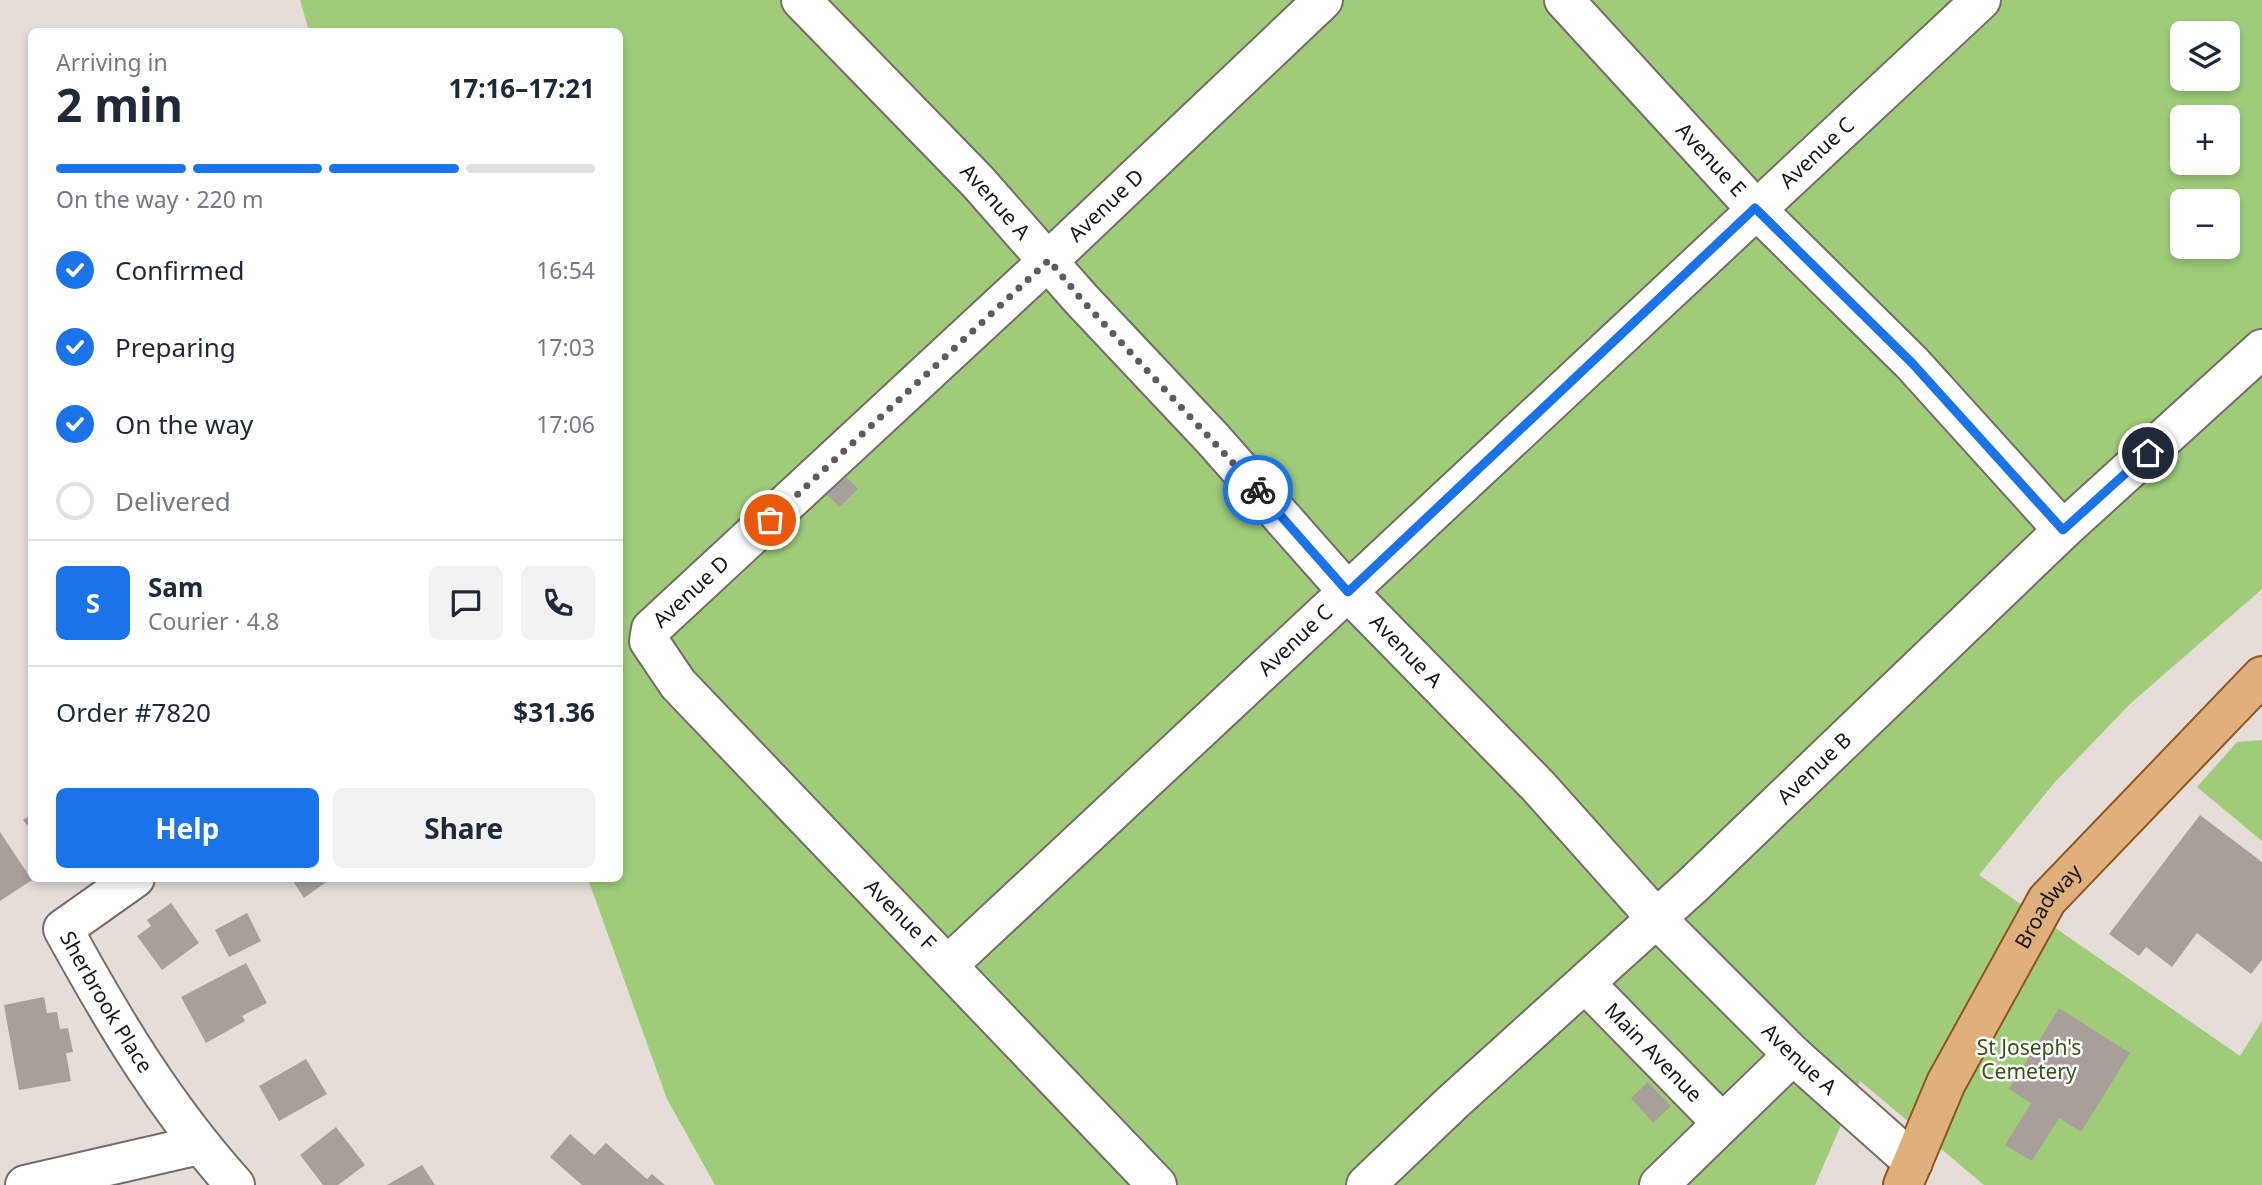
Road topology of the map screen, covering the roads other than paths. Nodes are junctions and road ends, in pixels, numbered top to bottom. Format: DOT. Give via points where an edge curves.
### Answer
graph roads {
  1 [pos="801,0"];
  2 [pos="1322,0"];
  3 [pos="1564,0"];
  4 [pos="1981,0"];
  5 [pos="1755,208"];
  6 [pos="1049,260"];
  7 [pos="2262,349"];
  8 [pos="2063,530"];
  9 [pos="1348,592"];
  10 [pos="649,641"];
  11 [pos="2262,676"];
  12 [pos="129,882"];
  13 [pos="1657,919"];
  14 [pos="948,964"];
  15 [pos="1586,984"];
  16 [pos="1793,1055"];
  17 [pos="1722,1123"];
  18 [pos="199,1145"];
  19 [pos="1908,1174"];
  20 [pos="25,1185"];
  21 [pos="234,1185"];
  22 [pos="1157,1185"];
  23 [pos="1366,1185"];
  24 [pos="1659,1185"];
  1 -- 6 [label="street, Avenue A"];
  2 -- 6 [label="street, Avenue D"];
  3 -- 5 [label="street, Avenue E"];
  4 -- 5 [label="street, Avenue C"];
  5 -- 8 [label="street, Avenue E" via="1912,363"];
  5 -- 9 [label="street, Avenue C"];
  6 -- 9 [label="street, Avenue A"];
  6 -- 10 [label="street, Avenue D" via="651,629"];
  7 -- 8 [label="street, Avenue B"];
  8 -- 13 [label="street, Avenue B"];
  9 -- 13 [label="street, Avenue A" via="1538,786"];
  9 -- 14 [label="street, Avenue C"];
  10 -- 14 [label="street, Avenue F" via="677,684"];
  11 -- 19 [label="main road, Broadway" via="2048,900 1946,1083"];
  12 -- 18 [label="street, Sherbrook Place" via="64,929 118,1029"];
  13 -- 15 [label="street, Avenue B"];
  13 -- 16 [label="street, Avenue A"];
  14 -- 22 [label="street, Avenue F"];
  15 -- 17 [label="street, Main Avenue"];
  15 -- 23 [label="street, Avenue B"];
  16 -- 17 [label="street"];
  16 -- 19 [label="street, Avenue A"];
  17 -- 24 [label="street"];
  18 -- 20 [label="street"];
  18 -- 21 [label="street"];
}
